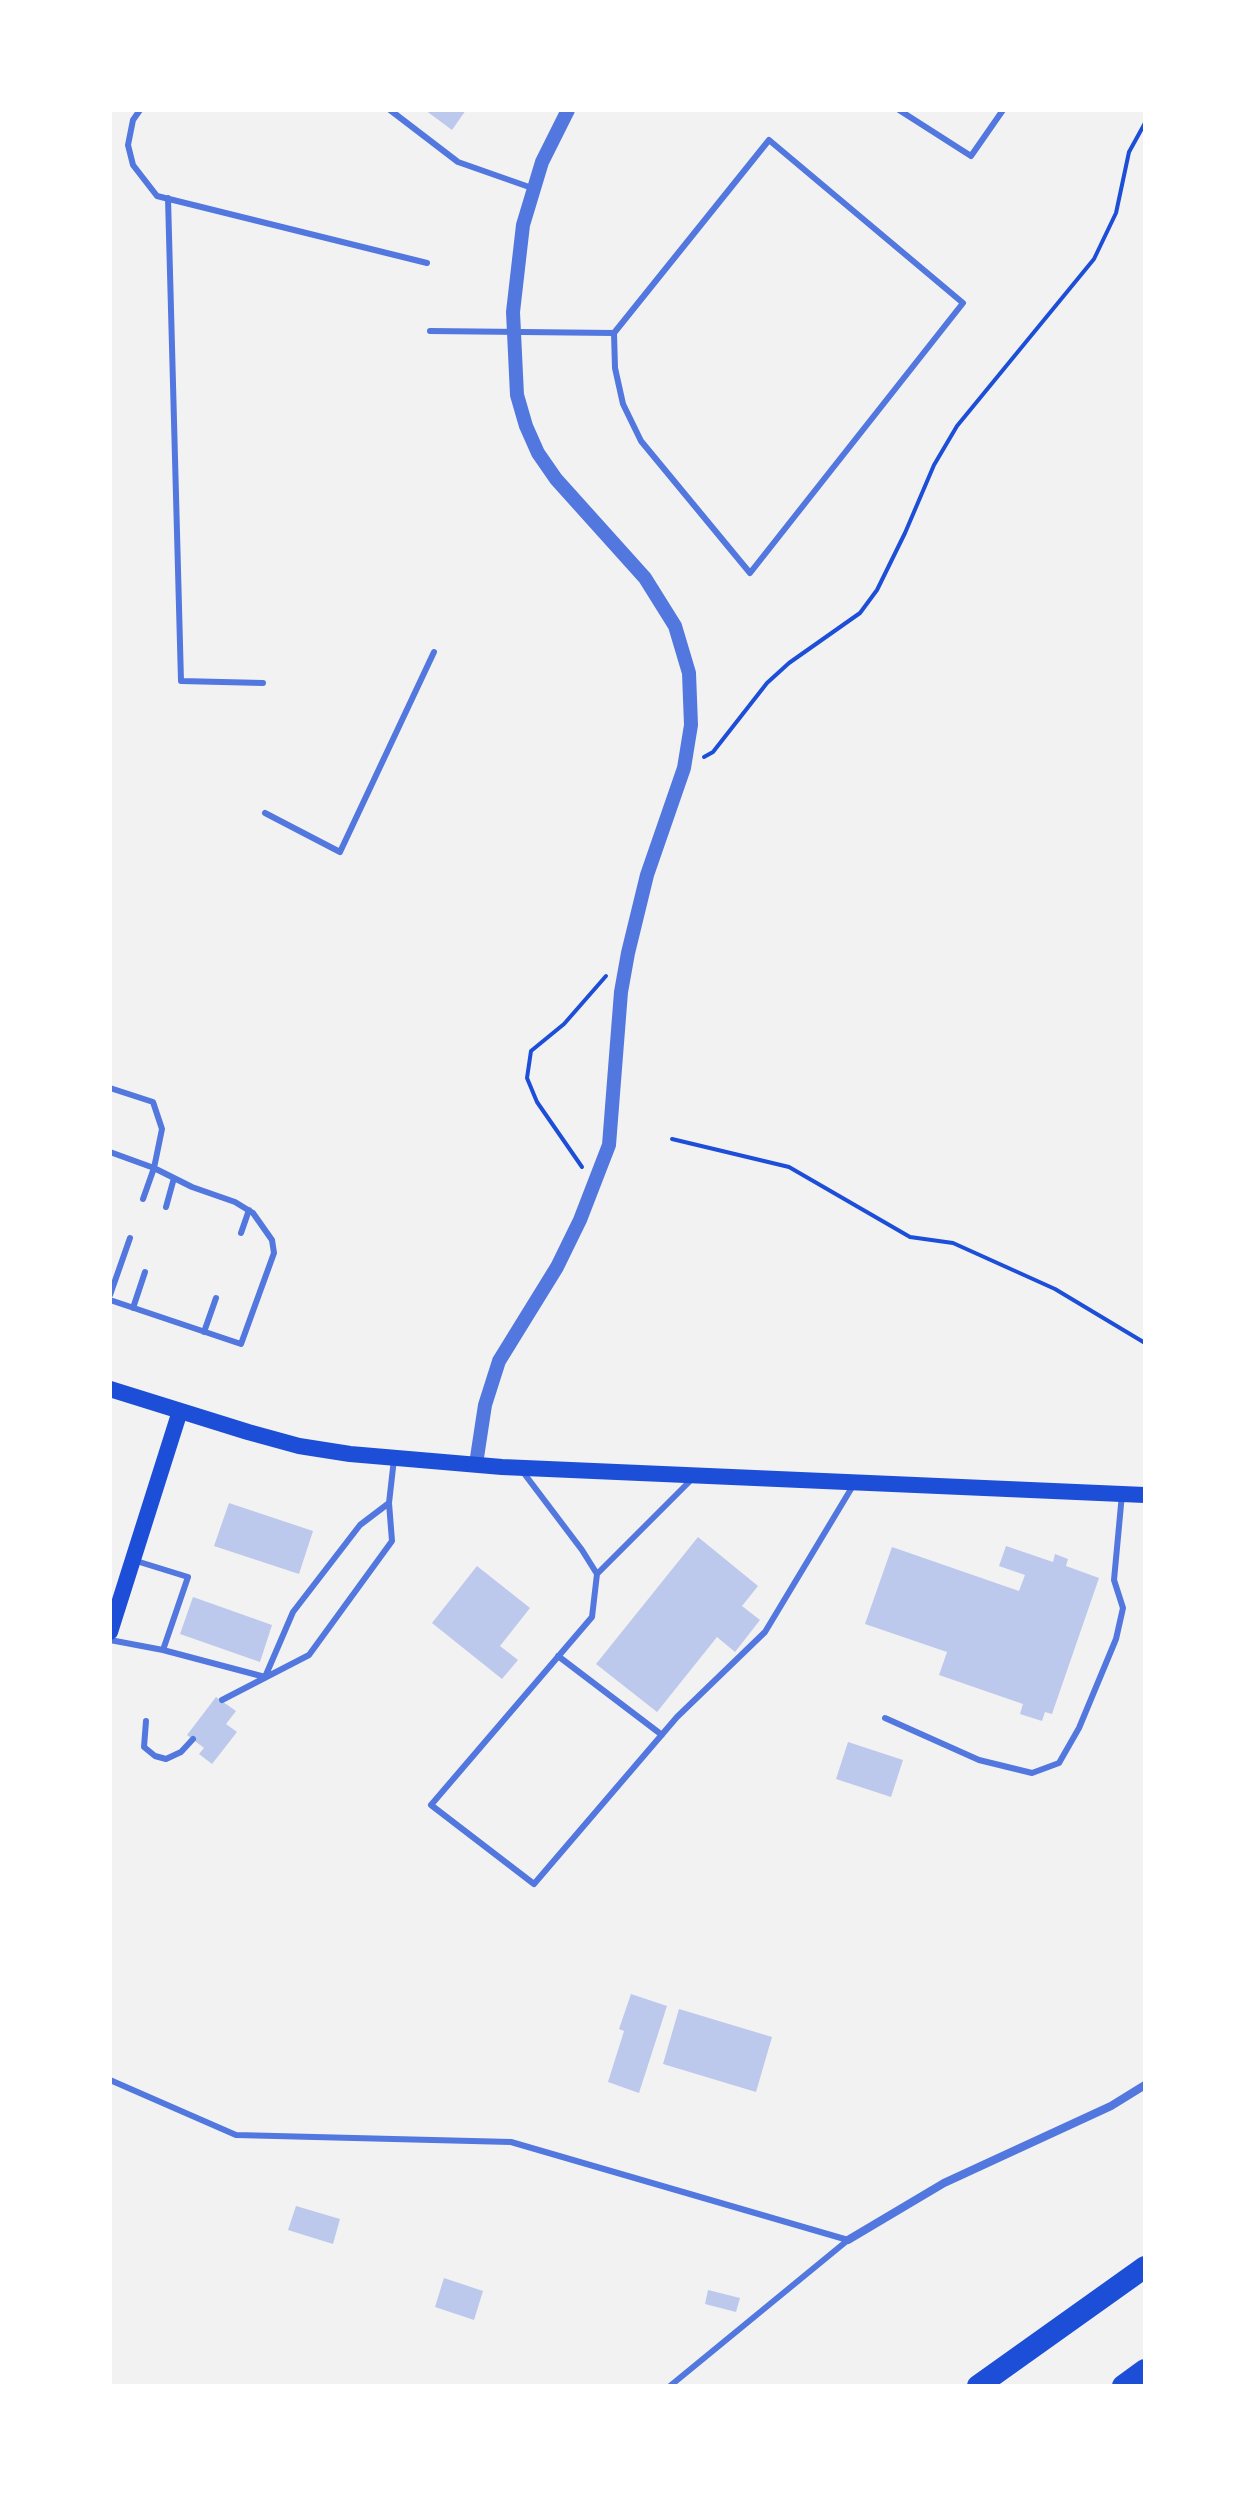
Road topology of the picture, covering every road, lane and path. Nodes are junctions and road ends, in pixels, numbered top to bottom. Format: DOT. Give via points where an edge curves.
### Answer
graph roads {
  1 [pos="140,110"];
  2 [pos="390,110"];
  3 [pos="568,110"];
  4 [pos="899,110"];
  5 [pos="1003,110"];
  6 [pos="1145,123"];
  7 [pos="532,188"];
  8 [pos="168,198"];
  9 [pos="427,263"];
  10 [pos="430,331"];
  11 [pos="614,333"];
  12 [pos="513,334"];
  13 [pos="434,652"];
  14 [pos="263,683"];
  15 [pos="684,768"];
  16 [pos="265,813"];
  17 [pos="628,953"];
  18 [pos="110,1088"];
  19 [pos="672,1139"];
  20 [pos="110,1152"];
  21 [pos="154,1168"];
  22 [pos="174,1178"];
  23 [pos="594,1186"];
  24 [pos="143,1199"];
  25 [pos="166,1207"];
  26 [pos="249,1210"];
  27 [pos="241,1233"];
  28 [pos="130,1238"];
  29 [pos="145,1272"];
  30 [pos="110,1298"];
  31 [pos="216,1298"];
  32 [pos="133,1308"];
  33 [pos="204,1332"];
  34 [pos="1145,1343"];
  35 [pos="110,1389"];
  36 [pos="180,1411"];
  37 [pos="394,1459"];
  38 [pos="476,1464"];
  39 [pos="519,1467"];
  40 [pos="696,1475"];
  41 [pos="856,1481"];
  42 [pos="1122,1494"];
  43 [pos="1145,1495"];
  44 [pos="389,1503"];
  45 [pos="133,1560"];
  46 [pos="597,1574"];
  47 [pos="110,1632"];
  48 [pos="110,1640"];
  49 [pos="163,1650"];
  50 [pos="558,1656"];
  51 [pos="265,1677"];
  52 [pos="222,1700"];
  53 [pos="885,1718"];
  54 [pos="146,1721"];
  55 [pos="662,1735"];
  56 [pos="193,1739"];
  57 [pos="110,2080"];
  58 [pos="1145,2085"];
  59 [pos="848,2240"];
  60 [pos="1145,2267"];
  61 [pos="1145,2370"];
  62 [pos="670,2386"];
  63 [pos="978,2386"];
  64 [pos="1123,2386"];
  1 -- 8 [label="lane" via="128,145 133,165 157,196"];
  2 -- 7 [label="lane" via="458,162"];
  3 -- 7 [label="street"];
  4 -- 5 [label="lane" via="971,156"];
  6 -- 15 [label="path" via="1129,152 1116,213 1094,259 957,426 877,590 860,613 767,683 713,752"];
  7 -- 12 [label="street" via="516,264"];
  8 -- 9 [label="lane"];
  8 -- 14 [label="lane" via="181,681"];
  10 -- 12 [label="lane"];
  11 -- 11 [label="lane" via="623,404 641,441 750,573 963,303 769,140"];
  11 -- 12 [label="lane"];
  12 -- 15 [label="street" via="517,395 538,453 645,578 675,626 691,693"];
  13 -- 16 [label="lane" via="340,852"];
  15 -- 17 [label="street" via="647,875"];
  17 -- 23 [label="street" via="610,1134"];
  17 -- 23 [label="path" via="564,1024 531,1051 529,1064 527,1078 537,1102"];
  18 -- 21 [label="lane" via="153,1102 162,1129"];
  19 -- 34 [label="path" via="789,1167 910,1237 953,1243 1055,1289"];
  20 -- 21 [label="lane"];
  21 -- 22 [label="lane"];
  21 -- 24 [label="lane"];
  22 -- 25 [label="lane"];
  22 -- 26 [label="lane"];
  23 -- 38 [label="street" via="557,1267 499,1361 485,1405"];
  26 -- 27 [label="lane"];
  26 -- 33 [label="lane" via="263,1224 274,1253 241,1344"];
  28 -- 30 [label="lane"];
  29 -- 32 [label="lane"];
  30 -- 32 [label="lane"];
  31 -- 33 [label="lane"];
  32 -- 33 [label="lane"];
  35 -- 36 [label="main road"];
  36 -- 37 [label="main road" via="299,1446"];
  36 -- 45 [label="main road"];
  37 -- 38 [label="main road"];
  37 -- 44 [label="lane"];
  38 -- 39 [label="main road"];
  39 -- 40 [label="main road"];
  39 -- 46 [label="lane"];
  40 -- 41 [label="main road"];
  40 -- 46 [label="lane"];
  41 -- 42 [label="main road"];
  41 -- 55 [label="lane" via="765,1632"];
  42 -- 43 [label="main road"];
  42 -- 53 [label="lane" via="1114,1580 1123,1608 1116,1639 1059,1763 1032,1773 979,1760"];
  44 -- 51 [label="lane" via="360,1525 293,1612"];
  44 -- 51 [label="lane" via="392,1541 309,1655"];
  45 -- 47 [label="main road"];
  45 -- 49 [label="lane" via="188,1577"];
  46 -- 50 [label="lane" via="592,1617"];
  48 -- 49 [label="lane"];
  49 -- 51 [label="lane"];
  50 -- 55 [label="lane"];
  50 -- 55 [label="lane" via="431,1805 534,1884"];
  51 -- 52 [label="lane"];
  54 -- 56 [label="lane" via="144,1747 155,1756 166,1759"];
  57 -- 59 [label="lane" via="236,2135 511,2142"];
  58 -- 59 [label="street" via="944,2183"];
  59 -- 62 [label="lane"];
  60 -- 63 [label="highway"];
  61 -- 64 [label="highway"];
}
